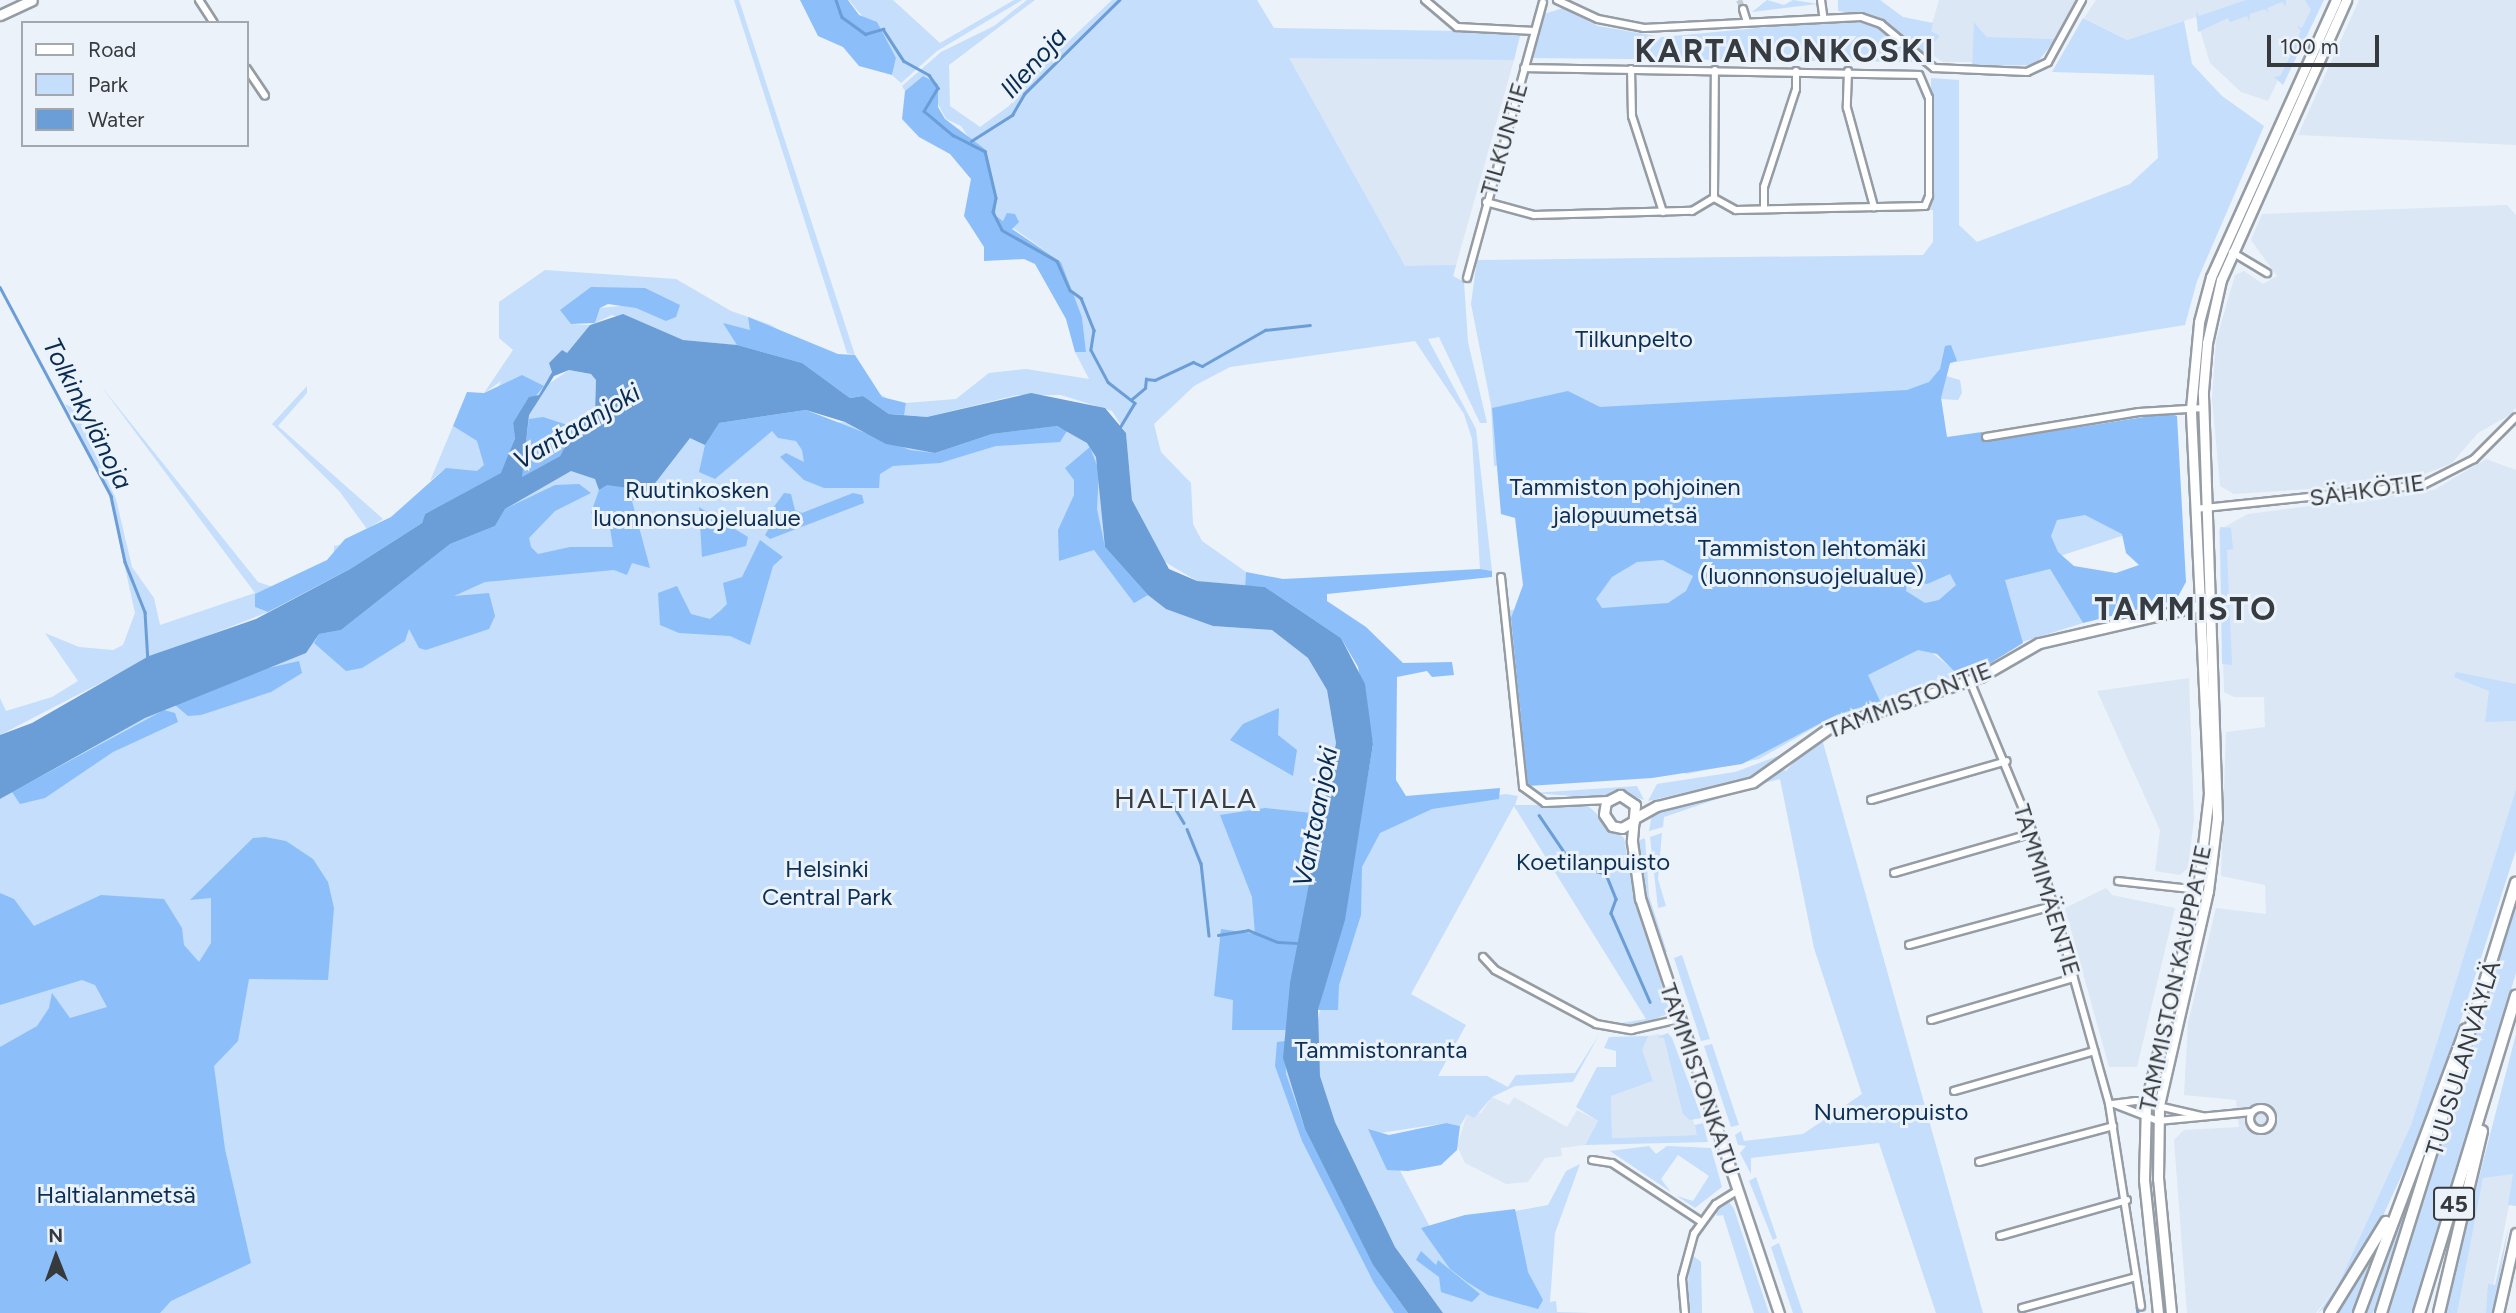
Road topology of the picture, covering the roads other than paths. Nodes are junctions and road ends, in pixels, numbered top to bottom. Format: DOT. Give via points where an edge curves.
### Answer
graph roads {
  1 [pos="32,0"];
  2 [pos="199,0"];
  3 [pos="1425,0"];
  4 [pos="1556,0"];
  5 [pos="1821,0"];
  6 [pos="2082,0"];
  7 [pos="2336,0"];
  8 [pos="2346,0"];
  9 [pos="1542,1"];
  10 [pos="1743,9"];
  11 [pos="0,15"];
  12 [pos="1823,16"];
  13 [pos="213,21"];
  14 [pos="1747,22"];
  15 [pos="1535,31"];
  16 [pos="1928,65"];
  17 [pos="1524,68"];
  18 [pos="1631,69"];
  19 [pos="1715,69"];
  20 [pos="248,70"];
  21 [pos="1796,71"];
  22 [pos="1848,71"];
  23 [pos="1919,75"];
  24 [pos="265,96"];
  25 [pos="1714,198"];
  26 [pos="1486,202"];
  27 [pos="1874,207"];
  28 [pos="1764,209"];
  29 [pos="1663,212"];
  30 [pos="2223,249"];
  31 [pos="2233,253"];
  32 [pos="2267,274"];
  33 [pos="1467,278"];
  34 [pos="2204,408"];
  35 [pos="2191,409"];
  36 [pos="2516,417"];
  37 [pos="1986,437"];
  38 [pos="2208,508"];
  39 [pos="2195,509"];
  40 [pos="1501,577"];
  41 [pos="2201,605"];
  42 [pos="2211,605"];
  43 [pos="1970,681"];
  44 [pos="2007,761"];
  45 [pos="1608,800"];
  46 [pos="1631,800"];
  47 [pos="1871,800"];
  48 [pos="1587,801"];
  49 [pos="1657,806"];
  50 [pos="1604,814"];
  51 [pos="1635,820"];
  52 [pos="1619,828"];
  53 [pos="2033,833"];
  54 [pos="1632,842"];
  55 [pos="1894,873"];
  56 [pos="2118,881"];
  57 [pos="2516,883"];
  58 [pos="2198,889"];
  59 [pos="2208,891"];
  60 [pos="2053,906"];
  61 [pos="1909,945"];
  62 [pos="1483,957"];
  63 [pos="2074,978"];
  64 [pos="2483,995"];
  65 [pos="2516,996"];
  66 [pos="1679,1019"];
  67 [pos="1931,1020"];
  68 [pos="2094,1051"];
  69 [pos="1954,1091"];
  70 [pos="2487,1093"];
  71 [pos="2146,1102"];
  72 [pos="2112,1104"];
  73 [pos="2158,1105"];
  74 [pos="2252,1112"];
  75 [pos="2146,1114"];
  76 [pos="2236,1114"];
  77 [pos="2202,1116"];
  78 [pos="2158,1121"];
  79 [pos="2251,1124"];
  80 [pos="2113,1126"];
  81 [pos="1592,1160"];
  82 [pos="1979,1162"];
  83 [pos="2406,1185"];
  84 [pos="1738,1190"];
  85 [pos="2127,1200"];
  86 [pos="1700,1221"];
  87 [pos="2516,1233"];
  88 [pos="2000,1236"];
  89 [pos="2136,1277"];
  90 [pos="2141,1306"];
  91 [pos="2022,1308"];
  92 [pos="1685,1313"];
  93 [pos="1779,1313"];
  94 [pos="2158,1313"];
  95 [pos="2171,1313"];
  96 [pos="2330,1313"];
  97 [pos="2359,1313"];
  98 [pos="2381,1313"];
  99 [pos="2419,1313"];
  100 [pos="2439,1313"];
  101 [pos="2498,1313"];
  1 -- 11 [label="main road"];
  2 -- 13 [label="street"];
  3 -- 15 [label="street" via="1457,27"];
  4 -- 9 [label="street"];
  4 -- 14 [label="street" via="1598,19 1644,28"];
  5 -- 12 [label="street"];
  6 -- 16 [label="street" via="2043,67 1964,71"];
  7 -- 30 [label="main road, TAMMISTON KAUPPATIE"];
  8 -- 31 [label="main road, TAMMISTON KAUPPATIE"];
  9 -- 15 [label="street, TILKUNTIE"];
  10 -- 14 [label="street"];
  12 -- 14 [label="street"];
  12 -- 16 [label="street" via="1872,20"];
  15 -- 17 [label="street, TILKUNTIE"];
  16 -- 23 [label="street"];
  17 -- 18 [label="street"];
  17 -- 26 [label="street, TILKUNTIE"];
  18 -- 19 [label="street"];
  18 -- 29 [label="street" via="1632,116"];
  19 -- 21 [label="street"];
  19 -- 25 [label="street"];
  20 -- 24 [label="street"];
  21 -- 22 [label="street"];
  21 -- 28 [label="street" via="1796,89 1764,187"];
  22 -- 23 [label="street"];
  22 -- 27 [label="street" via="1847,108"];
  23 -- 27 [label="street" via="1929,98 1928,203"];
  25 -- 28 [label="street" via="1731,210"];
  25 -- 29 [label="street" via="1696,210"];
  26 -- 29 [label="street" via="1534,215"];
  26 -- 33 [label="street, TILKUNTIE"];
  27 -- 28 [label="street"];
  30 -- 31 [label="street"];
  30 -- 35 [label="main road, TAMMISTON KAUPPATIE" via="2199,322"];
  31 -- 32 [label="street"];
  31 -- 34 [label="main road, TAMMISTON KAUPPATIE" via="2210,324"];
  34 -- 35 [label="street"];
  34 -- 38 [label="main road, TAMMISTON KAUPPATIE"];
  35 -- 37 [label="street"];
  35 -- 39 [label="main road, TAMMISTON KAUPPATIE"];
  36 -- 38 [label="street, SÄHKÖTIE" via="2474,459 2423,485"];
  38 -- 39 [label="street, SÄHKÖTIE"];
  38 -- 42 [label="main road, TAMMISTON KAUPPATIE"];
  39 -- 41 [label="main road, TAMMISTON KAUPPATIE"];
  40 -- 48 [label="street" via="1523,787 1545,803"];
  41 -- 42 [label="main road, TAMMISTONTIE"];
  41 -- 43 [label="main road, TAMMISTONTIE" via="2039,643"];
  41 -- 58 [label="main road, TAMMISTON KAUPPATIE" via="2209,794"];
  42 -- 59 [label="main road, TAMMISTON KAUPPATIE" via="2218,794"];
  43 -- 44 [label="street, TAMMIMÄENTIE"];
  43 -- 49 [label="main road, TAMMISTONTIE" via="1829,728 1753,782"];
  44 -- 47 [label="street"];
  44 -- 53 [label="street, TAMMIMÄENTIE"];
  45 -- 46 [label="main road" via="1620,795"];
  45 -- 48 [label="street"];
  45 -- 50 [label="main road"];
  46 -- 49 [label="main road, TAMMISTONTIE"];
  46 -- 51 [label="main road"];
  48 -- 50 [label="street"];
  49 -- 51 [label="main road, TAMMISTONTIE"];
  50 -- 52 [label="main road"];
  51 -- 52 [label="main road"];
  51 -- 54 [label="main road, TAMMISTONKATU"];
  52 -- 54 [label="main road"];
  53 -- 55 [label="street"];
  53 -- 60 [label="street, TAMMIMÄENTIE"];
  54 -- 66 [label="main road, TAMMISTONKATU" via="1640,898"];
  56 -- 58 [label="street"];
  57 -- 64 [label="highway, TUUSULANVÄYLÄ / 45"];
  58 -- 59 [label="street"];
  58 -- 71 [label="main road, TAMMISTON KAUPPATIE"];
  59 -- 73 [label="main road, TAMMISTON KAUPPATIE"];
  60 -- 61 [label="street"];
  60 -- 63 [label="street, TAMMIMÄENTIE"];
  62 -- 66 [label="street" via="1495,970 1596,1024 1631,1030"];
  63 -- 67 [label="street"];
  63 -- 68 [label="street, TAMMIMÄENTIE"];
  64 -- 83 [label="highway"];
  64 -- 98 [label="highway, TUUSULANVÄYLÄ / 45"];
  65 -- 70 [label="highway, TUUSULANVÄYLÄ / 45"];
  66 -- 84 [label="main road, TAMMISTONKATU"];
  68 -- 69 [label="street"];
  68 -- 72 [label="street, TAMMIMÄENTIE"];
  70 -- 99 [label="highway, TUUSULANVÄYLÄ / 45"];
  70 -- 100 [label="highway"];
  71 -- 72 [label="street"];
  71 -- 73 [label="street"];
  71 -- 75 [label="main road, TAMMISTON KAUPPATIE"];
  72 -- 75 [label="street"];
  72 -- 80 [label="street, TAMMIMÄENTIE"];
  73 -- 77 [label="street"];
  73 -- 78 [label="main road, TAMMISTON KAUPPATIE"];
  74 -- 76 [label="street"];
  74 -- 79 [label="street"];
  74 -- 79 [label="street" via="2266,1109 2272,1121 2262,1129"];
  75 -- 78 [label="street"];
  75 -- 94 [label="main road, TAMMISTON KAUPPATIE" via="2144,1180"];
  76 -- 77 [label="street"];
  76 -- 79 [label="street"];
  77 -- 78 [label="street"];
  78 -- 95 [label="main road, TAMMISTON KAUPPATIE"];
  80 -- 82 [label="street"];
  80 -- 85 [label="street, TAMMIMÄENTIE"];
  81 -- 86 [label="street" via="1612,1163"];
  83 -- 96 [label="highway"];
  83 -- 97 [label="highway"];
  84 -- 86 [label="street"];
  84 -- 93 [label="main road, TAMMISTONKATU"];
  85 -- 88 [label="street"];
  85 -- 89 [label="street, TAMMIMÄENTIE"];
  86 -- 92 [label="street" via="1685,1262"];
  87 -- 101 [label="main road"];
  89 -- 90 [label="street, TAMMIMÄENTIE"];
  89 -- 91 [label="street"];
}
